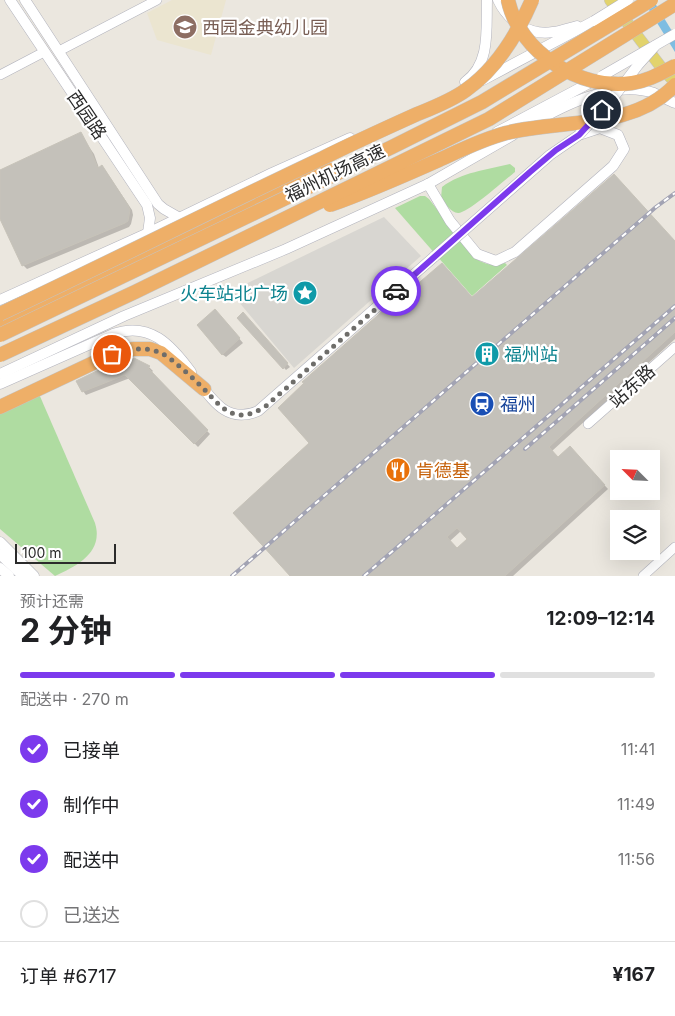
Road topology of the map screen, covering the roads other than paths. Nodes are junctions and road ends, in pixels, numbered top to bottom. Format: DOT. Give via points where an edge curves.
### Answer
graph roads {
  1 [pos="10,0"];
  2 [pos="25,0"];
  3 [pos="157,0"];
  4 [pos="487,0"];
  5 [pos="498,0"];
  6 [pos="508,0"];
  7 [pos="532,0"];
  8 [pos="610,0"];
  9 [pos="628,0"];
  10 [pos="651,0"];
  11 [pos="675,4"];
  12 [pos="594,21"];
  13 [pos="675,34"];
  14 [pos="655,46"];
  15 [pos="59,51"];
  16 [pos="44,52"];
  17 [pos="675,66"];
  18 [pos="0,75"];
  19 [pos="675,83"];
  20 [pos="450,93"];
  21 [pos="675,103"];
  22 [pos="579,135"];
  23 [pos="392,147"];
  24 [pos="428,184"];
  25 [pos="178,217"];
  26 [pos="267,227"];
  27 [pos="148,233"];
  28 [pos="0,300"];
  29 [pos="0,314"];
  30 [pos="0,326"];
  31 [pos="0,335"];
  32 [pos="675,347"];
  33 [pos="0,355"];
  34 [pos="0,374"];
  35 [pos="0,384"];
  36 [pos="204,389"];
  37 [pos="0,407"];
  38 [pos="588,424"];
  39 [pos="0,542"];
  40 [pos="675,547"];
  41 [pos="0,554"];
  42 [pos="0,568"];
  43 [pos="9,576"];
  44 [pos="23,576"];
  45 [pos="34,576"];
  46 [pos="644,576"];
  1 -- 16 [label="main road, 西园路"];
  2 -- 15 [label="main road, 西园路"];
  3 -- 15 [label="street"];
  4 -- 20 [label="main road" via="482,61 474,76"];
  5 -- 12 [label="main road" via="506,14 528,30 551,33"];
  6 -- 17 [label="highway, bridge" via="513,18 545,58 581,77 605,83 631,84 650,79"];
  7 -- 29 [label="highway, bridge" via="497,62 466,90"];
  8 -- 19 [label="main road"];
  9 -- 12 [label="main road, bridge"];
  10 -- 23 [label="highway, 福州机场高速, bridge" via="482,102"];
  11 -- 26 [label="highway, 福州机场高速, bridge" via="490,118"];
  12 -- 20 [label="main road" via="484,80"];
  13 -- 14 [label="main road, bridge"];
  14 -- 22 [label="main road, bridge" via="614,98"];
  14 -- 24 [label="main road, bridge" via="500,130"];
  15 -- 25 [label="main road, 西园路" via="158,204"];
  16 -- 18 [label="street"];
  16 -- 27 [label="main road, 西园路" via="147,205 150,218"];
  19 -- 26 [label="highway, bridge" via="646,107 602,119 506,133 365,192"];
  20 -- 25 [label="main road"];
  21 -- 24 [label="main road" via="654,93 631,89 600,93 535,122"];
  22 -- 24 [label="main road" via="600,128 618,135 624,149 612,166 516,252 496,261 477,254 450,221"];
  22 -- 36 [label="main road, bridge" via="530,172 258,411 245,415 231,414"];
  23 -- 30 [label="highway, bridge" via="269,194"];
  23 -- 31 [label="highway, 福州机场高速, bridge"];
  24 -- 34 [label="main road" via="286,249 124,316"];
  25 -- 27 [label="main road"];
  26 -- 33 [label="highway, 福州机场高速, bridge"];
  27 -- 28 [label="main road"];
  32 -- 38 [label="street, 站东路"];
  35 -- 36 [label="main road" via="119,332 131,330 143,331 163,340"];
  36 -- 37 [label="highway" via="161,353 133,349 106,356"];
  39 -- 45 [label="main road"];
  40 -- 46 [label="street"];
  41 -- 44 [label="main road"];
  42 -- 43 [label="main road"];
}
